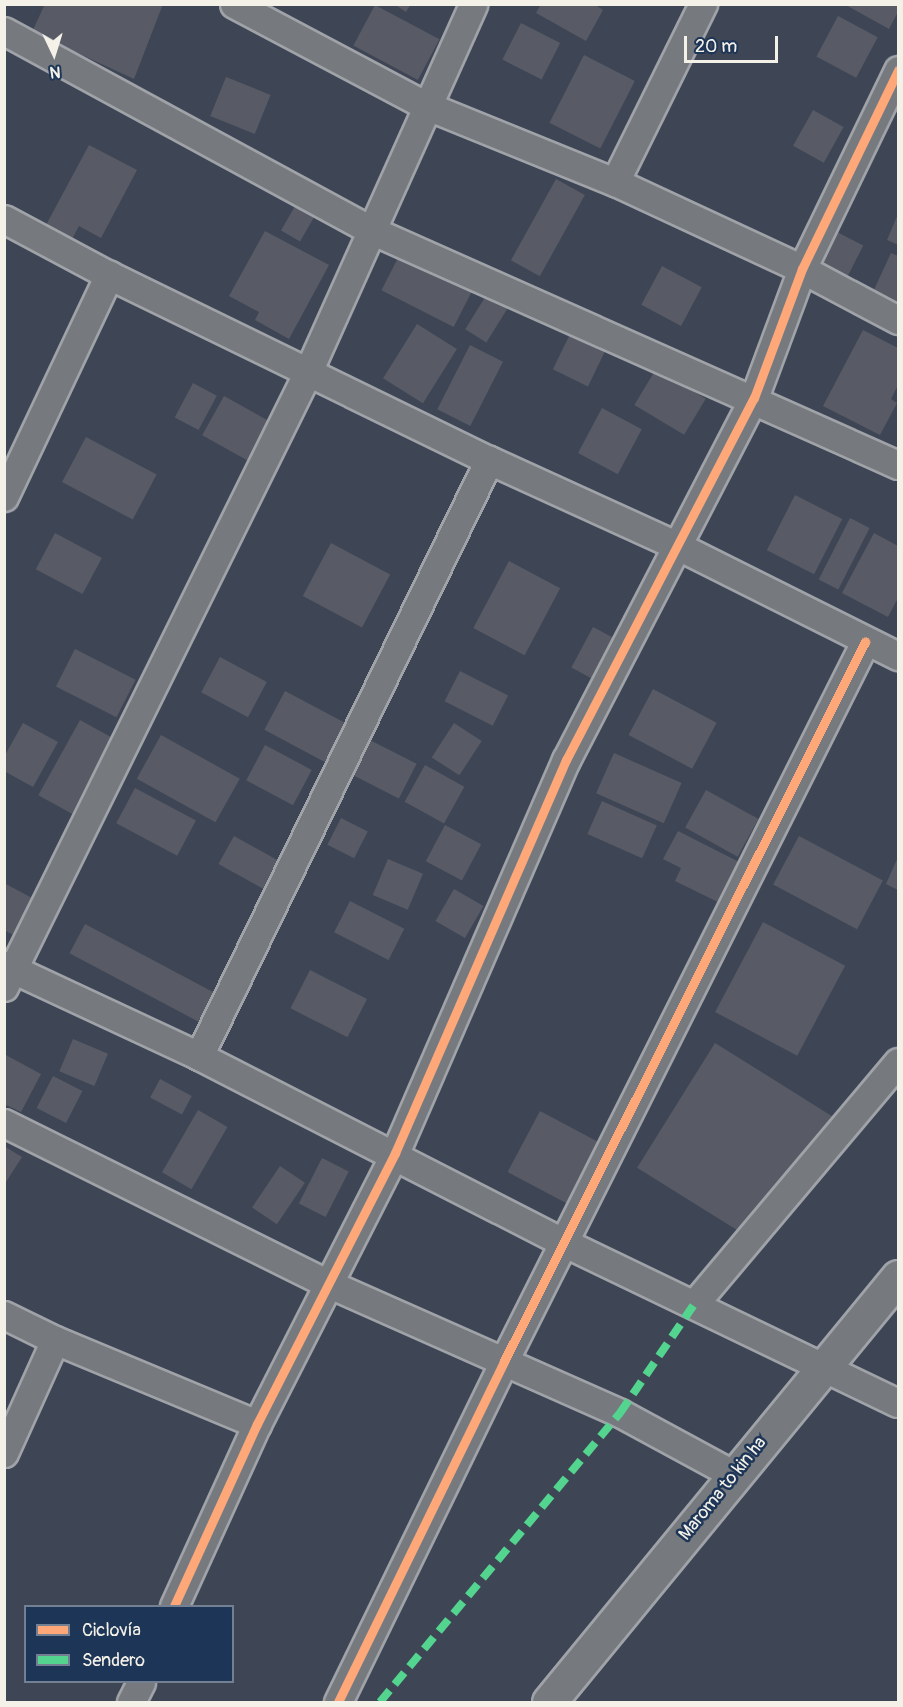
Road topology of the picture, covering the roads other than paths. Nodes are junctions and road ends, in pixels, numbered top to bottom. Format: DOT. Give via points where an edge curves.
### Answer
graph roads {
  1 [pos="473,4"];
  2 [pos="703,4"];
  3 [pos="238,5"];
  4 [pos="4,31"];
  5 [pos="898,70"];
  6 [pos="425,105"];
  7 [pos="615,182"];
  8 [pos="4,219"];
  9 [pos="373,231"];
  10 [pos="802,268"];
  11 [pos="109,275"];
  12 [pos="898,320"];
  13 [pos="308,372"];
  14 [pos="754,398"];
  15 [pos="489,460"];
  16 [pos="898,465"];
  17 [pos="4,497"];
  18 [pos="678,546"];
  19 [pos="865,642"];
  20 [pos="898,656"];
  21 [pos="8,973"];
  22 [pos="199,1056"];
  23 [pos="898,1062"];
  24 [pos="4,1123"];
  25 [pos="395,1153"];
  26 [pos="565,1243"];
  27 [pos="898,1277"];
  28 [pos="327,1283"];
  29 [pos="695,1303"];
  30 [pos="4,1314"];
  31 [pos="55,1340"];
  32 [pos="504,1361"];
  33 [pos="823,1367"];
  34 [pos="898,1402"];
  35 [pos="257,1424"];
  36 [pos="4,1453"];
  37 [pos="734,1475"];
  38 [pos="174,1605"];
  39 [pos="140,1683"];
  40 [pos="131,1702"];
  41 [pos="338,1702"];
  42 [pos="549,1702"];
  1 -- 6 [label="street"];
  2 -- 7 [label="street"];
  3 -- 6 [label="street"];
  4 -- 9 [label="street"];
  5 -- 10 [label="street"];
  6 -- 7 [label="street"];
  6 -- 9 [label="street"];
  7 -- 10 [label="street"];
  8 -- 11 [label="street"];
  9 -- 13 [label="street"];
  9 -- 14 [label="street"];
  10 -- 12 [label="street"];
  10 -- 14 [label="street"];
  11 -- 13 [label="street"];
  11 -- 17 [label="street"];
  13 -- 15 [label="street"];
  13 -- 21 [label="street"];
  14 -- 16 [label="street"];
  14 -- 18 [label="street"];
  15 -- 18 [label="street"];
  15 -- 22 [label="street"];
  18 -- 19 [label="street"];
  18 -- 25 [label="street" via="566,760"];
  19 -- 20 [label="street"];
  19 -- 26 [label="street"];
  21 -- 22 [label="street"];
  22 -- 25 [label="street"];
  23 -- 29 [label="street"];
  24 -- 28 [label="street"];
  25 -- 26 [label="street"];
  25 -- 28 [label="street"];
  26 -- 29 [label="street"];
  26 -- 32 [label="street"];
  27 -- 33 [label="street, Maroma to kin ha"];
  28 -- 32 [label="street"];
  28 -- 35 [label="street"];
  29 -- 33 [label="street"];
  30 -- 31 [label="street"];
  31 -- 35 [label="street"];
  31 -- 36 [label="street"];
  32 -- 37 [label="street" via="620,1413"];
  32 -- 41 [label="street"];
  33 -- 34 [label="street"];
  33 -- 37 [label="street, Maroma to kin ha"];
  35 -- 38 [label="street"];
  37 -- 42 [label="street, Maroma to kin ha"];
  39 -- 40 [label="street"];
}
